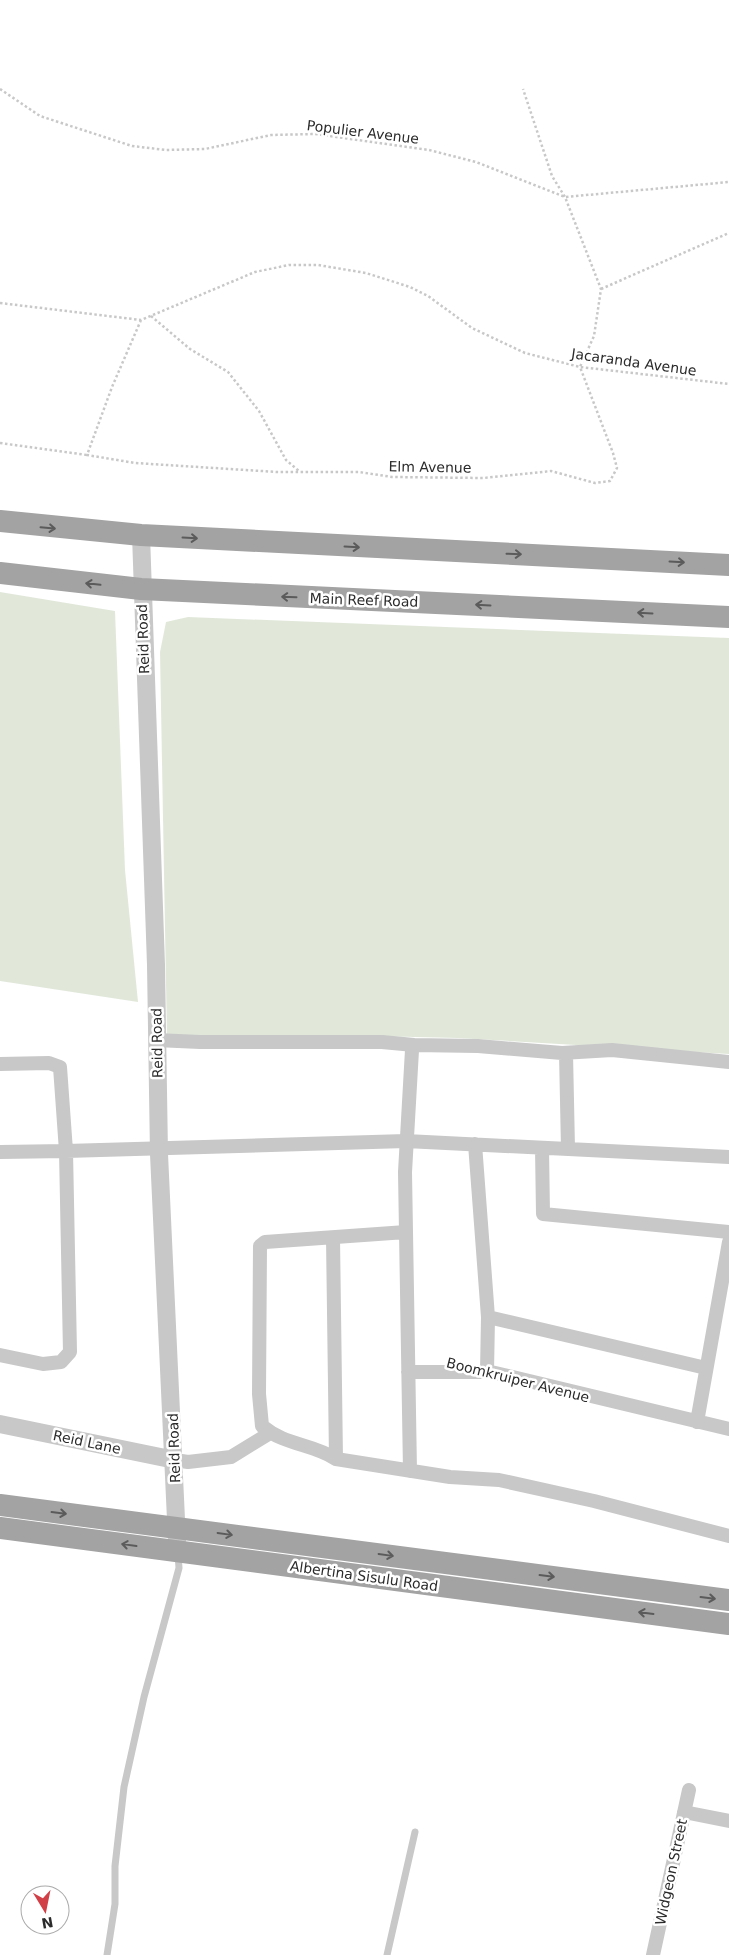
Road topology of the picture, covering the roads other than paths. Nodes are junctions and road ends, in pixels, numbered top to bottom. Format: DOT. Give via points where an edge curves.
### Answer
graph roads {
  1 [pos="0,521"];
  2 [pos="141,535"];
  3 [pos="729,564"];
  4 [pos="0,572"];
  5 [pos="141,589"];
  6 [pos="729,617"];
  7 [pos="156,1040"];
  8 [pos="412,1050"];
  9 [pos="566,1053"];
  10 [pos="729,1062"];
  11 [pos="0,1064"];
  12 [pos="406,1141"];
  13 [pos="475,1144"];
  14 [pos="159,1147"];
  15 [pos="542,1148"];
  16 [pos="568,1149"];
  17 [pos="66,1151"];
  18 [pos="0,1152"];
  19 [pos="729,1157"];
  20 [pos="406,1232"];
  21 [pos="729,1232"];
  22 [pos="333,1238"];
  23 [pos="729,1242"];
  24 [pos="488,1317"];
  25 [pos="0,1354"];
  26 [pos="706,1368"];
  27 [pos="408,1372"];
  28 [pos="487,1372"];
  29 [pos="696,1422"];
  30 [pos="0,1424"];
  31 [pos="729,1430"];
  32 [pos="270,1433"];
  33 [pos="336,1459"];
  34 [pos="174,1460"];
  35 [pos="410,1471"];
  36 [pos="0,1505"];
  37 [pos="177,1527"];
  38 [pos="0,1528"];
  39 [pos="729,1536"];
  40 [pos="177,1552"];
  41 [pos="729,1600"];
  42 [pos="729,1624"];
  43 [pos="688,1790"];
  44 [pos="684,1812"];
  45 [pos="729,1821"];
  46 [pos="415,1832"];
  47 [pos="107,1955"];
  48 [pos="387,1955"];
  49 [pos="653,1955"];
  1 -- 2 [label="main road, one-way"];
  2 -- 3 [label="main road, one-way"];
  2 -- 5 [label="street, Reid Road"];
  5 -- 4 [label="main road, Main Reef Road, one-way"];
  6 -- 5 [label="main road, Main Reef Road, one-way"];
  5 -- 7 [label="street, Reid Road"];
  7 -- 9 [label="street" via="382,1042"];
  7 -- 14 [label="street, Reid Road"];
  8 -- 12 [label="street"];
  9 -- 10 [label="street" via="612,1050"];
  9 -- 16 [label="street"];
  11 -- 17 [label="street" via="49,1064 60,1068"];
  12 -- 13 [label="street"];
  12 -- 14 [label="street"];
  12 -- 20 [label="street"];
  13 -- 15 [label="street"];
  13 -- 24 [label="street"];
  14 -- 17 [label="street"];
  14 -- 34 [label="street, Reid Road"];
  15 -- 16 [label="street"];
  15 -- 21 [label="street" via="543,1214"];
  16 -- 19 [label="street"];
  17 -- 18 [label="street"];
  17 -- 25 [label="street" via="70,1352 62,1362 43,1364"];
  20 -- 22 [label="street"];
  20 -- 27 [label="street"];
  22 -- 32 [label="street" via="265,1242 260,1246 259,1394 262,1426"];
  22 -- 33 [label="street"];
  23 -- 26 [label="street"];
  24 -- 26 [label="street"];
  24 -- 28 [label="street"];
  26 -- 29 [label="street"];
  27 -- 28 [label="street"];
  27 -- 35 [label="street"];
  28 -- 29 [label="street"];
  29 -- 31 [label="street"];
  30 -- 34 [label="street, Reid Lane"];
  32 -- 33 [label="street" via="276,1438 323,1450"];
  32 -- 34 [label="street" via="232,1457 188,1462"];
  33 -- 35 [label="street"];
  34 -- 37 [label="street, Reid Road"];
  35 -- 39 [label="street" via="499,1480"];
  36 -- 37 [label="main road, Albertina Sisulu Road, one-way"];
  37 -- 40 [label="street, Reid Road"];
  37 -- 41 [label="main road, Albertina Sisulu Road, one-way"];
  40 -- 38 [label="main road, Albertina Sisulu Road, one-way"];
  42 -- 40 [label="main road, Albertina Sisulu Road, one-way"];
  40 -- 47 [label="lane" via="180,1568 144,1697 124,1787 115,1866 115,1904"];
  43 -- 44 [label="street, Widgeon Street"];
  44 -- 45 [label="street"];
  44 -- 49 [label="street, Widgeon Street"];
  46 -- 48 [label="lane"];
}
